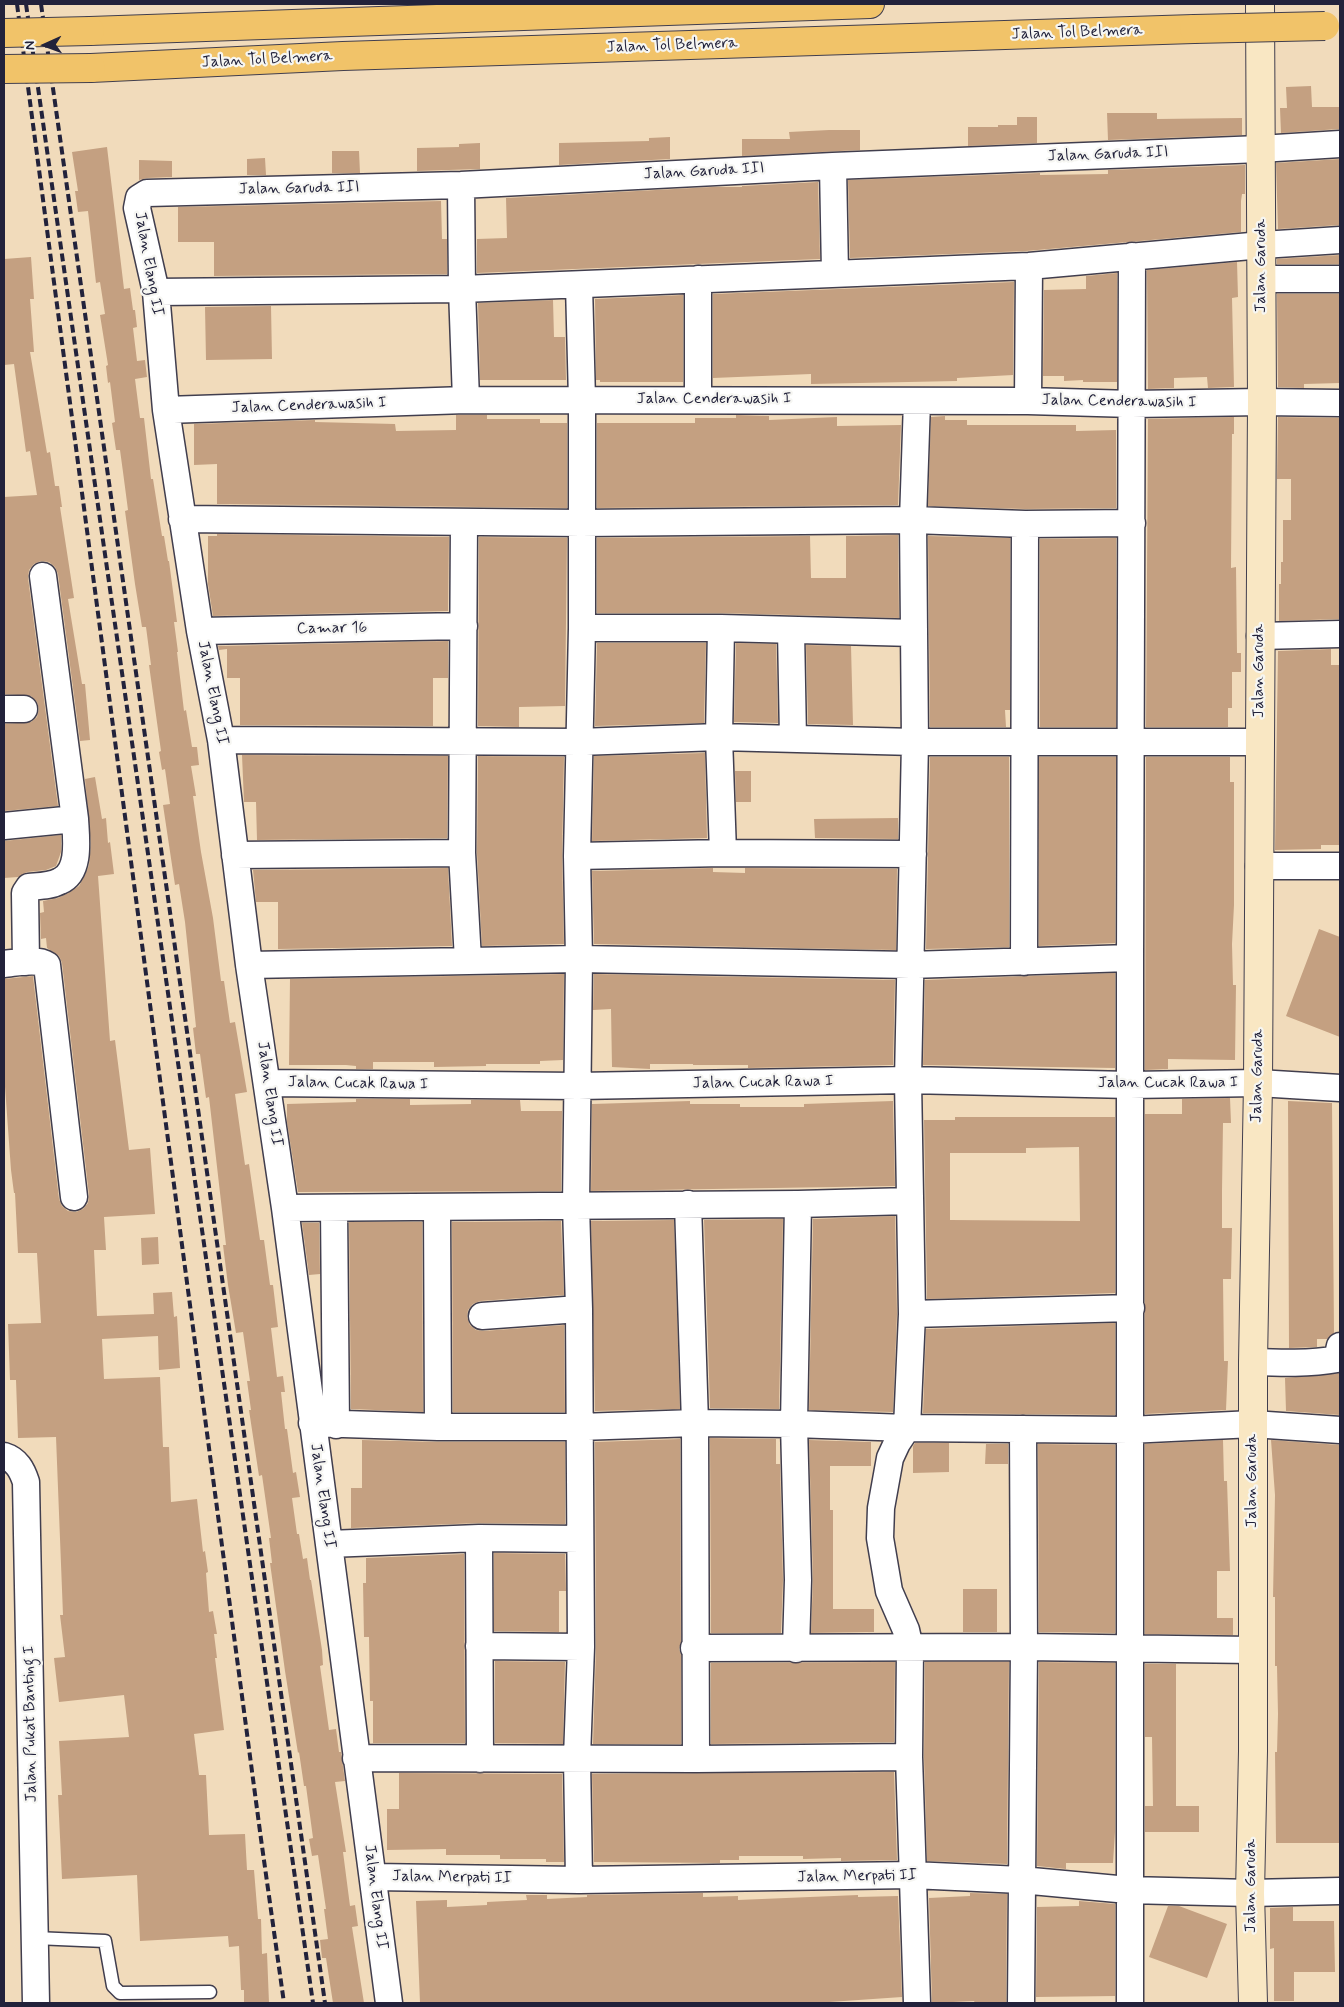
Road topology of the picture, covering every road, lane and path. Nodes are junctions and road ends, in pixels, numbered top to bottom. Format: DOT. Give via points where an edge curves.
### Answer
graph roads {
  1 [pos="870,4"];
  2 [pos="1260,4"];
  3 [pos="1333,26"];
  4 [pos="4,33"];
  5 [pos="4,70"];
  6 [pos="1340,144"];
  7 [pos="1260,149"];
  8 [pos="833,166"];
  9 [pos="461,185"];
  10 [pos="147,193"];
  11 [pos="1340,240"];
  12 [pos="1262,245"];
  13 [pos="1132,256"];
  14 [pos="1029,266"];
  15 [pos="835,273"];
  16 [pos="698,279"];
  17 [pos="1340,279"];
  18 [pos="1262,280"];
  19 [pos="579,285"];
  20 [pos="462,289"];
  21 [pos="156,292"];
  22 [pos="466,400"];
  23 [pos="582,400"];
  24 [pos="698,400"];
  25 [pos="916,401"];
  26 [pos="1028,401"];
  27 [pos="1262,402"];
  28 [pos="1340,403"];
  29 [pos="1132,404"];
  30 [pos="166,410"];
  31 [pos="182,519"];
  32 [pos="913,520"];
  33 [pos="464,522"];
  34 [pos="581,523"];
  35 [pos="1132,523"];
  36 [pos="1026,524"];
  37 [pos="43,576"];
  38 [pos="464,626"];
  39 [pos="582,628"];
  40 [pos="721,628"];
  41 [pos="791,630"];
  42 [pos="200,631"];
  43 [pos="914,633"];
  44 [pos="1340,634"];
  45 [pos="1260,636"];
  46 [pos="719,737"];
  47 [pos="793,739"];
  48 [pos="221,740"];
  49 [pos="1025,741"];
  50 [pos="463,742"];
  51 [pos="579,742"];
  52 [pos="915,742"];
  53 [pos="1130,742"];
  54 [pos="1260,742"];
  55 [pos="76,819"];
  56 [pos="4,826"];
  57 [pos="462,853"];
  58 [pos="723,853"];
  59 [pos="913,854"];
  60 [pos="236,855"];
  61 [pos="577,856"];
  62 [pos="1259,866"];
  63 [pos="1340,866"];
  64 [pos="1130,958"];
  65 [pos="468,960"];
  66 [pos="579,960"];
  67 [pos="1024,962"];
  68 [pos="15,963"];
  69 [pos="249,965"];
  70 [pos="910,965"];
  71 [pos="908,1080"];
  72 [pos="268,1083"];
  73 [pos="1258,1083"];
  74 [pos="1130,1085"];
  75 [pos="578,1086"];
  76 [pos="1340,1088"];
  77 [pos="74,1197"];
  78 [pos="910,1200"];
  79 [pos="688,1204"];
  80 [pos="798,1204"];
  81 [pos="576,1205"];
  82 [pos="285,1208"];
  83 [pos="334,1208"];
  84 [pos="437,1208"];
  85 [pos="1131,1308"];
  86 [pos="579,1309"];
  87 [pos="912,1314"];
  88 [pos="482,1316"];
  89 [pos="1340,1346"];
  90 [pos="1253,1362"];
  91 [pos="695,1423"];
  92 [pos="324,1424"];
  93 [pos="794,1424"];
  94 [pos="1253,1424"];
  95 [pos="438,1427"];
  96 [pos="580,1427"];
  97 [pos="907,1428"];
  98 [pos="1023,1429"];
  99 [pos="1129,1430"];
  100 [pos="1340,1430"];
  101 [pos="4,1456"];
  102 [pos="479,1538"];
  103 [pos="580,1538"];
  104 [pos="329,1544"];
  105 [pos="479,1646"];
  106 [pos="581,1647"];
  107 [pos="1024,1647"];
  108 [pos="694,1648"];
  109 [pos="910,1648"];
  110 [pos="1130,1648"];
  111 [pos="796,1649"];
  112 [pos="1253,1650"];
  113 [pos="909,1756"];
  114 [pos="356,1758"];
  115 [pos="578,1758"];
  116 [pos="696,1759"];
  117 [pos="480,1760"];
  118 [pos="912,1875"];
  119 [pos="373,1877"];
  120 [pos="578,1880"];
  121 [pos="1020,1880"];
  122 [pos="1128,1890"];
  123 [pos="1340,1892"];
  124 [pos="1250,1893"];
  125 [pos="35,1938"];
  126 [pos="210,1992"];
  127 [pos="36,2003"];
  128 [pos="389,2003"];
  129 [pos="917,2003"];
  130 [pos="1020,2003"];
  131 [pos="1130,2003"];
  132 [pos="1253,2003"];
  1 -- 4 [label="highway, Jalan Tol Belmera, bridge"];
  2 -- 7 [label="street, Jalan Garuda"];
  3 -- 5 [label="highway, Jalan Tol Belmera, bridge" via="343,56"];
  6 -- 7 [label="street"];
  7 -- 8 [label="street, Jalan Garuda III"];
  7 -- 12 [label="street, Jalan Garuda"];
  8 -- 9 [label="street, Jalan Garuda III"];
  8 -- 15 [label="street"];
  9 -- 10 [label="street, Jalan Garuda III"];
  9 -- 20 [label="street"];
  10 -- 21 [label="street, Jalan Elang II" via="139,198 137,208"];
  11 -- 12 [label="street"];
  12 -- 13 [label="street"];
  12 -- 18 [label="street, Jalan Garuda"];
  13 -- 14 [label="street"];
  13 -- 29 [label="street"];
  14 -- 15 [label="street"];
  14 -- 26 [label="street"];
  15 -- 16 [label="street"];
  16 -- 19 [label="street"];
  16 -- 24 [label="street"];
  17 -- 18 [label="street"];
  18 -- 27 [label="street, Jalan Garuda"];
  19 -- 20 [label="street"];
  19 -- 23 [label="street"];
  20 -- 21 [label="street"];
  20 -- 22 [label="street"];
  21 -- 30 [label="street, Jalan Elang II"];
  22 -- 23 [label="street, Jalan Cenderawasih I"];
  22 -- 30 [label="street, Jalan Cenderawasih I"];
  23 -- 24 [label="street, Jalan Cenderawasih I"];
  23 -- 34 [label="street"];
  24 -- 25 [label="street, Jalan Cenderawasih I"];
  25 -- 26 [label="street, Jalan Cenderawasih I"];
  25 -- 32 [label="street"];
  26 -- 29 [label="street, Jalan Cenderawasih I"];
  27 -- 28 [label="street, Jalan Cenderawasih I"];
  27 -- 29 [label="street, Jalan Cenderawasih I"];
  27 -- 45 [label="street, Jalan Garuda"];
  29 -- 35 [label="street"];
  30 -- 31 [label="street, Jalan Elang II"];
  31 -- 33 [label="street"];
  31 -- 42 [label="street, Jalan Elang II"];
  32 -- 34 [label="street"];
  32 -- 36 [label="street"];
  32 -- 43 [label="street"];
  33 -- 34 [label="street"];
  33 -- 38 [label="street"];
  34 -- 39 [label="street"];
  35 -- 36 [label="street"];
  35 -- 53 [label="street"];
  36 -- 49 [label="street"];
  37 -- 55 [label="street"];
  38 -- 42 [label="street, Camar 16"];
  38 -- 50 [label="street"];
  39 -- 40 [label="street"];
  39 -- 51 [label="street"];
  40 -- 41 [label="street"];
  40 -- 46 [label="street"];
  41 -- 43 [label="street"];
  41 -- 47 [label="street"];
  42 -- 48 [label="street, Jalan Elang II"];
  43 -- 52 [label="street"];
  44 -- 45 [label="street"];
  45 -- 54 [label="street, Jalan Garuda"];
  46 -- 47 [label="street"];
  46 -- 51 [label="street"];
  46 -- 58 [label="street"];
  47 -- 52 [label="street"];
  48 -- 50 [label="street"];
  48 -- 60 [label="street, Jalan Elang II"];
  49 -- 52 [label="street"];
  49 -- 53 [label="street"];
  49 -- 67 [label="street"];
  50 -- 51 [label="street"];
  50 -- 57 [label="street"];
  51 -- 61 [label="street"];
  52 -- 59 [label="street"];
  53 -- 54 [label="street"];
  53 -- 64 [label="street"];
  54 -- 62 [label="street, Jalan Garuda"];
  55 -- 56 [label="street"];
  55 -- 68 [label="street" via="75,852 70,874 61,881 29,887 25,892"];
  57 -- 60 [label="street"];
  57 -- 65 [label="street"];
  58 -- 59 [label="street"];
  58 -- 61 [label="street"];
  59 -- 70 [label="street"];
  60 -- 69 [label="street, Jalan Elang II"];
  61 -- 66 [label="street"];
  62 -- 63 [label="street"];
  62 -- 73 [label="street, Jalan Garuda"];
  64 -- 67 [label="street"];
  64 -- 74 [label="street"];
  65 -- 66 [label="street"];
  65 -- 69 [label="street"];
  66 -- 70 [label="street"];
  66 -- 75 [label="street"];
  67 -- 70 [label="street"];
  68 -- 77 [label="street" via="44,962 47,965"];
  69 -- 72 [label="street, Jalan Elang II"];
  70 -- 71 [label="street"];
  71 -- 74 [label="street, Jalan Cucak Rawa I"];
  71 -- 75 [label="street, Jalan Cucak Rawa I"];
  71 -- 78 [label="street"];
  72 -- 75 [label="street, Jalan Cucak Rawa I"];
  72 -- 82 [label="street, Jalan Elang II"];
  73 -- 74 [label="street, Jalan Cucak Rawa I"];
  73 -- 76 [label="street, Jalan Cucak Rawa I"];
  73 -- 90 [label="street, Jalan Garuda"];
  74 -- 85 [label="street"];
  75 -- 81 [label="street"];
  78 -- 80 [label="street"];
  78 -- 87 [label="street"];
  79 -- 80 [label="street"];
  79 -- 81 [label="street"];
  79 -- 91 [label="street"];
  80 -- 93 [label="street"];
  81 -- 84 [label="street"];
  81 -- 86 [label="street"];
  82 -- 83 [label="street"];
  82 -- 92 [label="street, Jalan Elang II"];
  83 -- 84 [label="street"];
  83 -- 92 [label="street"];
  84 -- 95 [label="street"];
  85 -- 87 [label="street"];
  85 -- 99 [label="street"];
  86 -- 88 [label="street"];
  86 -- 96 [label="street"];
  87 -- 97 [label="street"];
  89 -- 90 [label="street" via="1337,1359"];
  90 -- 94 [label="street, Jalan Garuda"];
  91 -- 93 [label="street"];
  91 -- 96 [label="street"];
  91 -- 108 [label="street"];
  92 -- 95 [label="street"];
  92 -- 104 [label="street, Jalan Elang II"];
  93 -- 97 [label="street"];
  93 -- 111 [label="street" via="798,1580"];
  94 -- 99 [label="street"];
  94 -- 100 [label="street"];
  94 -- 112 [label="street, Jalan Garuda"];
  95 -- 96 [label="street"];
  96 -- 103 [label="street"];
  97 -- 98 [label="street"];
  97 -- 109 [label="street" via="890,1458 881,1508 880,1538 889,1591"];
  98 -- 99 [label="street"];
  98 -- 107 [label="street"];
  99 -- 110 [label="street"];
  101 -- 125 [label="street, Jalan Pukat Banting I" via="18,1465 26,1482"];
  102 -- 103 [label="street"];
  102 -- 104 [label="street"];
  102 -- 105 [label="street"];
  103 -- 106 [label="street"];
  104 -- 114 [label="street, Jalan Elang II"];
  105 -- 106 [label="street"];
  105 -- 117 [label="street"];
  106 -- 115 [label="street"];
  107 -- 109 [label="street"];
  107 -- 110 [label="street"];
  107 -- 121 [label="street"];
  108 -- 111 [label="street"];
  108 -- 116 [label="street"];
  109 -- 111 [label="street"];
  109 -- 113 [label="street"];
  110 -- 112 [label="street"];
  110 -- 122 [label="street"];
  112 -- 124 [label="street, Jalan Garuda"];
  113 -- 116 [label="street"];
  113 -- 118 [label="street"];
  114 -- 117 [label="street"];
  114 -- 119 [label="street, Jalan Elang II"];
  115 -- 116 [label="street"];
  115 -- 117 [label="street"];
  115 -- 120 [label="street"];
  118 -- 120 [label="street, Jalan Merpati II"];
  118 -- 121 [label="street, Jalan Merpati II"];
  118 -- 129 [label="street"];
  119 -- 120 [label="street, Jalan Merpati II"];
  119 -- 128 [label="street, Jalan Elang II"];
  121 -- 122 [label="street, Jalan Merpati II"];
  121 -- 130 [label="street"];
  122 -- 124 [label="street, Jalan Merpati II"];
  122 -- 131 [label="street"];
  123 -- 124 [label="street, Jalan Merpati II"];
  124 -- 132 [label="street, Jalan Garuda"];
  125 -- 126 [label="lane" via="103,1940 107,1943 113,1986 120,1993"];
  125 -- 127 [label="street, Jalan Pukat Banting I"];
}
